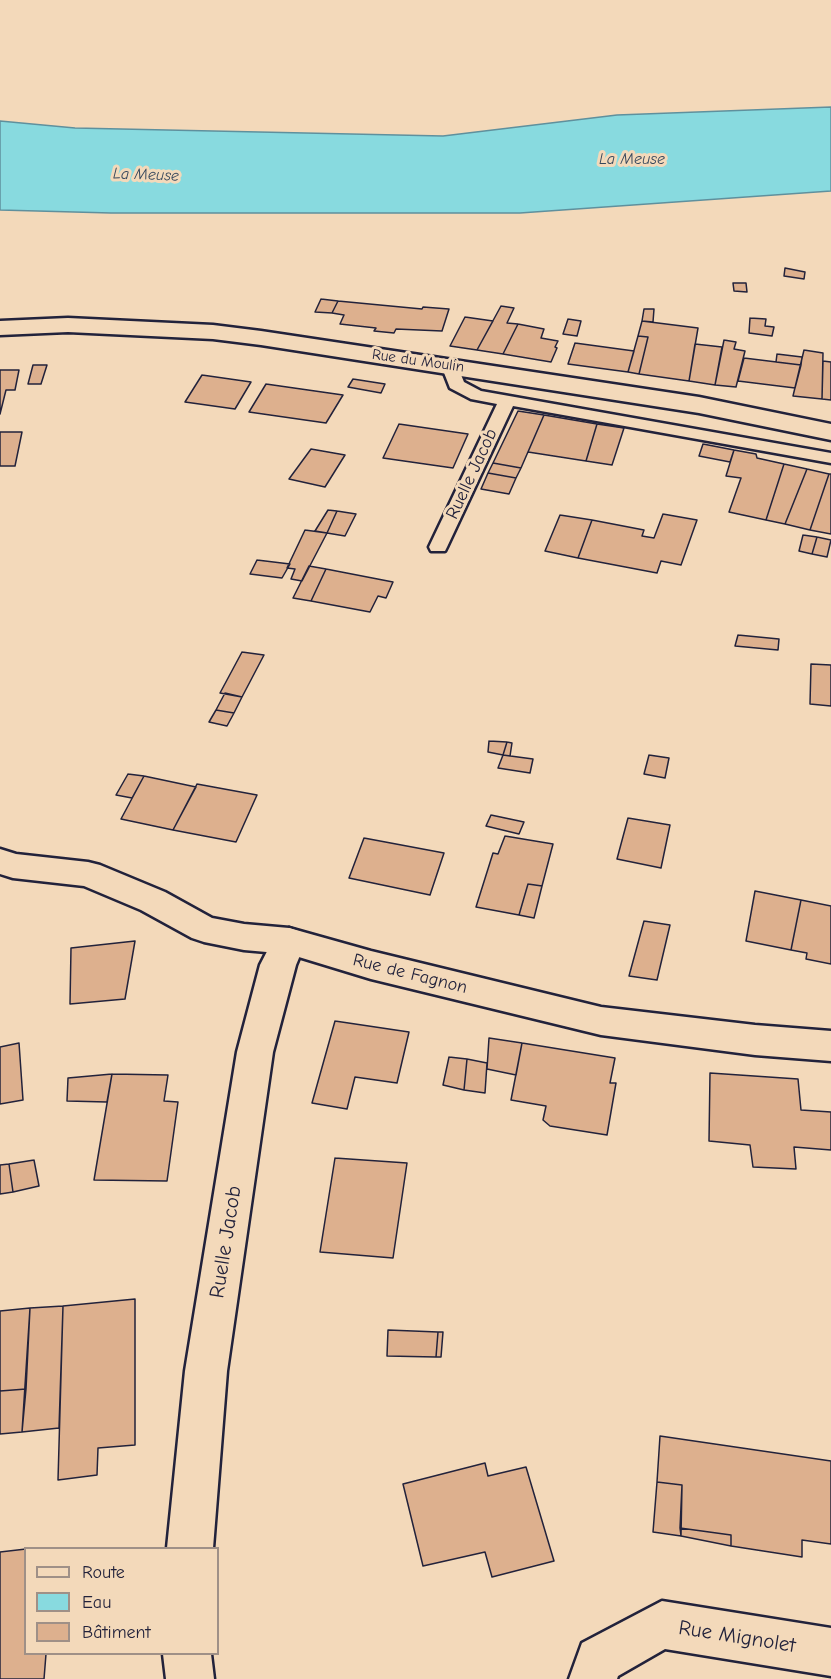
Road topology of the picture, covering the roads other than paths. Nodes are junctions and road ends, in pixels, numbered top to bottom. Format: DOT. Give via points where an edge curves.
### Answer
graph roads {
  1 [pos="0,328"];
  2 [pos="449,365"];
  3 [pos="507,400"];
  4 [pos="831,432"];
  5 [pos="831,458"];
  6 [pos="438,547"];
  7 [pos="0,861"];
  8 [pos="289,942"];
  9 [pos="831,1046"];
  10 [pos="190,1547"];
  11 [pos="831,1652"];
  12 [pos="187,1655"];
  13 [pos="190,1679"];
  14 [pos="593,1679"];
  1 -- 2 [label="street, Rue du Moulin" via="68,325 213,332"];
  2 -- 3 [label="lane" via="456,384 464,390"];
  2 -- 4 [label="street, Rue du Moulin" via="699,405"];
  3 -- 5 [label="lane"];
  3 -- 6 [label="lane, Ruelle Jacob"];
  7 -- 8 [label="street, Rue de Fagnon" via="13,866 88,874 204,928"];
  8 -- 9 [label="street, Rue de Fagnon" via="601,1021"];
  8 -- 10 [label="street, Ruelle Jacob" via="278,965 255,1052 206,1371"];
  11 -- 14 [label="street, Rue Mignolet" via="662,1625 599,1660"];
  12 -- 13 [label="street"];
}
